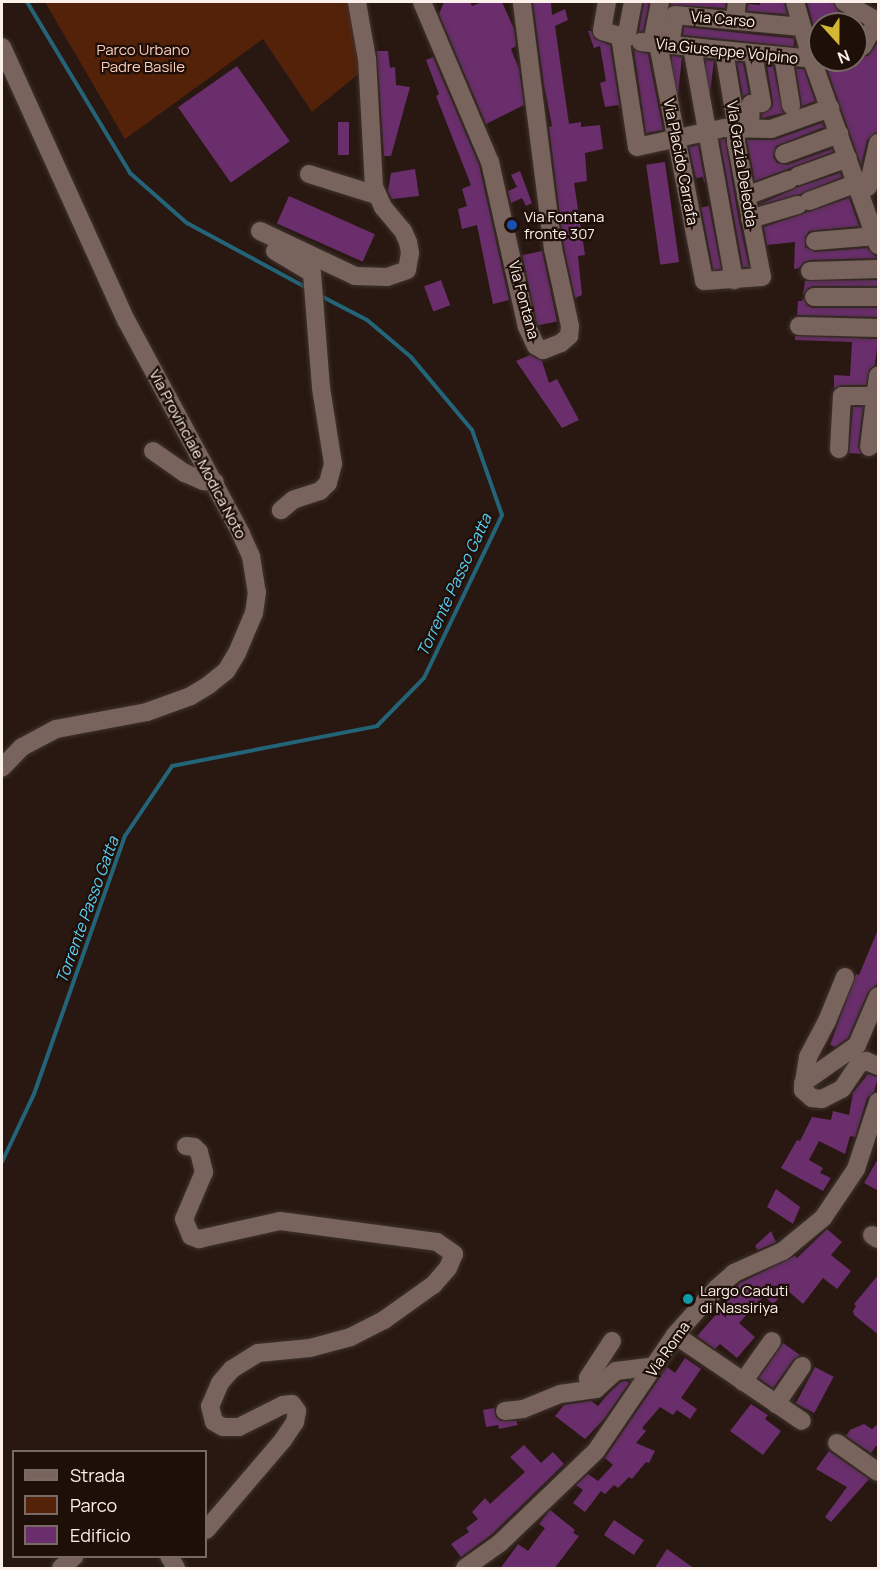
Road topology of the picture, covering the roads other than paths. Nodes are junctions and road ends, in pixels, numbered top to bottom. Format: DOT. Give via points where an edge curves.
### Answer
graph roads {
  1 [pos="357,2"];
  2 [pos="422,2"];
  3 [pos="522,2"];
  4 [pos="607,2"];
  5 [pos="633,2"];
  6 [pos="660,2"];
  7 [pos="795,2"];
  8 [pos="844,2"];
  9 [pos="707,10"];
  10 [pos="736,11"];
  11 [pos="870,14"];
  12 [pos="801,27"];
  13 [pos="645,42"];
  14 [pos="808,46"];
  15 [pos="2,47"];
  16 [pos="692,47"];
  17 [pos="724,51"];
  18 [pos="753,54"];
  19 [pos="783,56"];
  20 [pos="808,58"];
  21 [pos="818,72"];
  22 [pos="791,105"];
  23 [pos="830,108"];
  24 [pos="743,128"];
  25 [pos="707,132"];
  26 [pos="839,134"];
  27 [pos="676,138"];
  28 [pos="879,143"];
  29 [pos="784,154"];
  30 [pos="848,158"];
  31 [pos="309,174"];
  32 [pos="866,188"];
  33 [pos="376,195"];
  34 [pos="746,198"];
  35 [pos="720,206"];
  36 [pos="750,219"];
  37 [pos="876,231"];
  38 [pos="815,241"];
  39 [pos="879,268"];
  40 [pos="810,271"];
  41 [pos="734,280"];
  42 [pos="814,297"];
  43 [pos="879,297"];
  44 [pos="799,326"];
  45 [pos="879,328"];
  46 [pos="879,376"];
  47 [pos="877,396"];
  48 [pos="869,447"];
  49 [pos="839,449"];
  50 [pos="153,451"];
  51 [pos="215,482"];
  52 [pos="282,510"];
  53 [pos="2,768"];
  54 [pos="845,977"];
  55 [pos="879,996"];
  56 [pos="879,1066"];
  57 [pos="803,1083"];
  58 [pos="878,1107"];
  59 [pos="873,1141"];
  60 [pos="186,1146"];
  61 [pos="675,1335"];
  62 [pos="612,1341"];
  63 [pos="772,1341"];
  64 [pos="655,1366"];
  65 [pos="802,1366"];
  66 [pos="744,1382"];
  67 [pos="596,1389"];
  68 [pos="776,1404"];
  69 [pos="505,1411"];
  70 [pos="802,1421"];
  71 [pos="837,1443"];
  72 [pos="879,1472"];
  73 [pos="207,1529"];
  74 [pos="74,1558"];
  75 [pos="62,1569"];
  76 [pos="465,1569"];
  1 -- 33 [label="street" via="367,59"];
  2 -- 3 [label="street, Via Fontana" via="487,152 527,327 536,346 543,350 561,344 569,336 570,326 553,249"];
  4 -- 13 [label="street, Via Giuseppe Volpino" via="602,31"];
  5 -- 13 [label="street"];
  6 -- 13 [label="street"];
  7 -- 12 [label="street"];
  8 -- 11 [label="street"];
  9 -- 10 [label="street, Via Carso"];
  9 -- 13 [label="street, Via Carso" via="675,15"];
  10 -- 12 [label="street, Via Carso"];
  12 -- 14 [label="street"];
  13 -- 16 [label="street, Via Giuseppe Volpino"];
  13 -- 27 [label="street, Via Placido Carrafa"];
  13 -- 27 [label="street" via="637,147"];
  15 -- 51 [label="street, Via Provinciale Modica Noto" via="121,310"];
  16 -- 17 [label="street, Via Giuseppe Volpino"];
  16 -- 25 [label="street"];
  17 -- 18 [label="street, Via Giuseppe Volpino"];
  17 -- 24 [label="street, Via Grazia Deledda"];
  18 -- 19 [label="street, Via Giuseppe Volpino"];
  18 -- 24 [label="street" via="762,103 751,104"];
  19 -- 20 [label="street, Via Giuseppe Volpino"];
  19 -- 22 [label="street"];
  21 -- 23 [label="street"];
  23 -- 24 [label="street" via="771,129"];
  23 -- 26 [label="street"];
  24 -- 25 [label="street"];
  24 -- 34 [label="street, Via Grazia Deledda" via="736,142"];
  25 -- 27 [label="street"];
  25 -- 35 [label="street"];
  26 -- 29 [label="street"];
  26 -- 30 [label="street"];
  27 -- 41 [label="street, Via Placido Carrafa" via="704,281"];
  28 -- 32 [label="street"];
  30 -- 32 [label="street"];
  30 -- 34 [label="street"];
  31 -- 33 [label="street"];
  32 -- 36 [label="street"];
  32 -- 37 [label="street"];
  33 -- 52 [label="street" via="408,242 409,262 406,270 398,274 355,276 266,234 273,250 312,273 321,388 333,464 328,483 320,491 293,500"];
  34 -- 35 [label="street"];
  34 -- 36 [label="street, Via Grazia Deledda"];
  35 -- 41 [label="street"];
  36 -- 41 [label="street, Via Grazia Deledda" via="762,277"];
  37 -- 38 [label="street"];
  39 -- 40 [label="street"];
  42 -- 43 [label="street"];
  44 -- 45 [label="street"];
  46 -- 47 [label="street"];
  47 -- 48 [label="street"];
  47 -- 49 [label="street" via="855,388 842,396"];
  50 -- 51 [label="street" via="185,473"];
  51 -- 53 [label="street, Via Provinciale Modica Noto" via="251,556 257,592 245,636 226,671 200,691 172,704 56,729 22,747"];
  54 -- 57 [label="street" via="808,1057"];
  55 -- 57 [label="street" via="857,1045"];
  56 -- 57 [label="street" via="866,1061 859,1064 842,1089 822,1099 806,1094"];
  58 -- 59 [label="street, Via Roma"];
  59 -- 61 [label="street, Via Roma" via="823,1218 783,1251 734,1273"];
  60 -- 73 [label="street" via="199,1152 204,1172 184,1219 191,1236 199,1239 280,1221 437,1242 454,1254 433,1285 384,1320 351,1337 310,1348 258,1353 232,1369 220,1383 210,1406 214,1422 224,1427 239,1426 283,1405 292,1404 297,1411 283,1440"];
  61 -- 64 [label="street, Via Roma"];
  61 -- 66 [label="street"];
  62 -- 67 [label="street" via="588,1378"];
  63 -- 66 [label="street"];
  64 -- 67 [label="street" via="616,1371"];
  64 -- 76 [label="street, Via Roma" via="596,1451 500,1543"];
  65 -- 68 [label="street"];
  66 -- 68 [label="street"];
  67 -- 69 [label="street" via="560,1394 523,1409"];
  68 -- 70 [label="street"];
  71 -- 72 [label="street"];
  74 -- 75 [label="street"];
}
